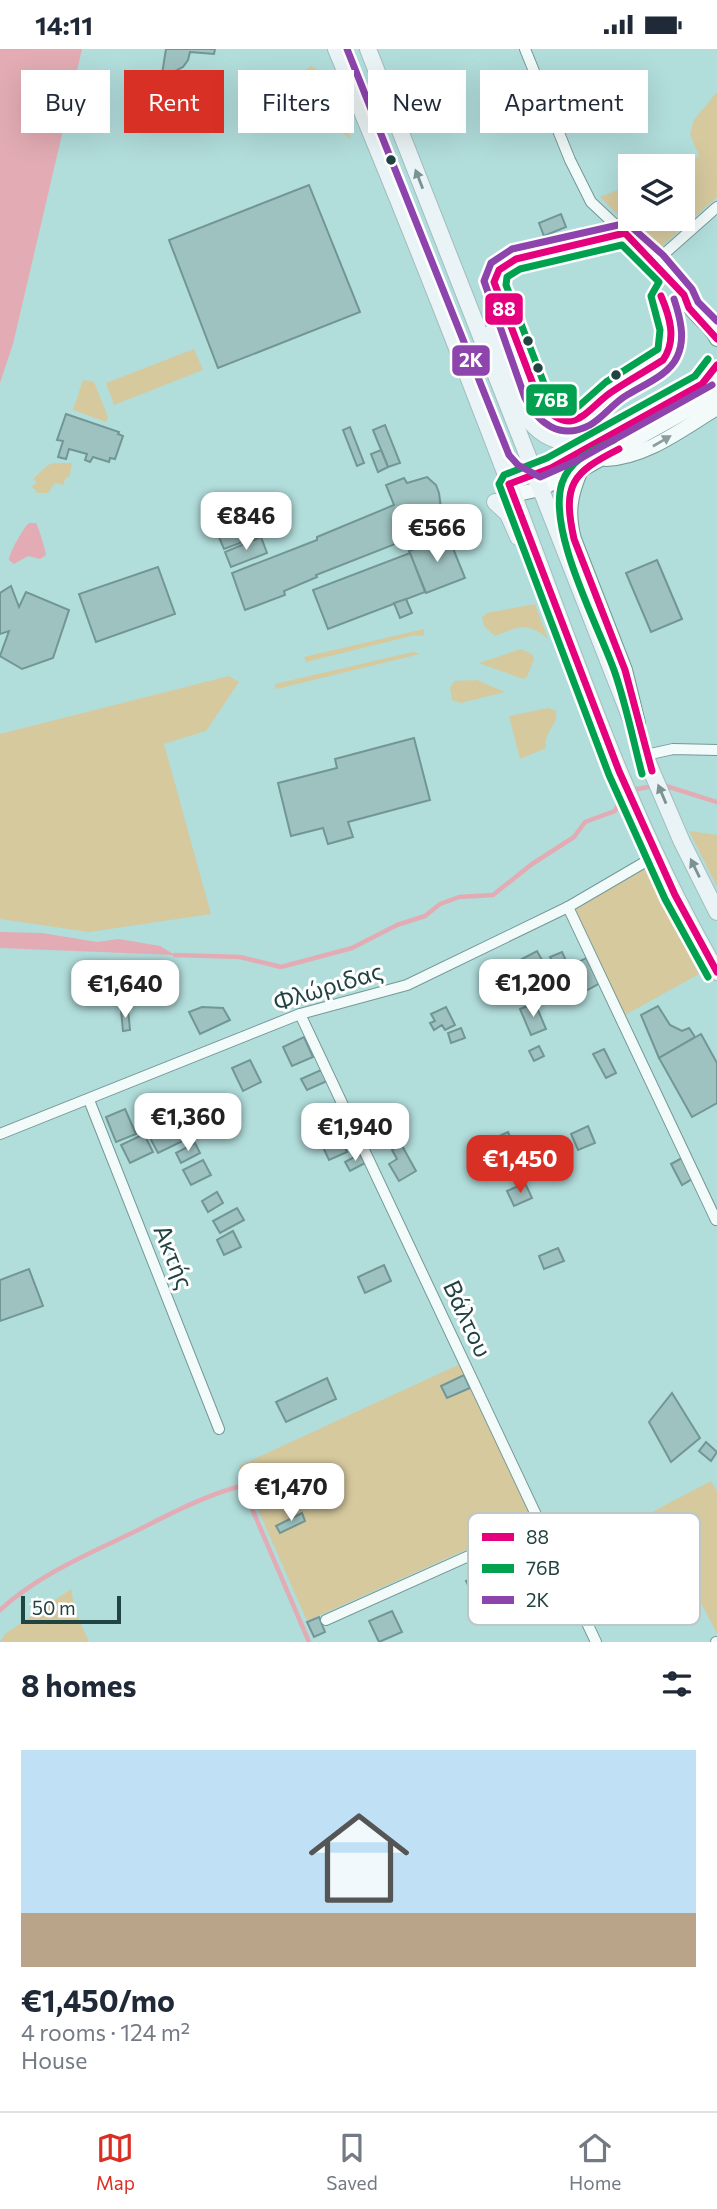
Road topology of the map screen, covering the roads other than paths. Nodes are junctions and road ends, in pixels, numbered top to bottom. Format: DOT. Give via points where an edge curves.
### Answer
graph roads {
  1 [pos="336,49"];
  2 [pos="368,49"];
  3 [pos="525,49"];
  4 [pos="717,207"];
  5 [pos="695,226"];
  6 [pos="689,231"];
  7 [pos="704,235"];
  8 [pos="444,242"];
  9 [pos="655,262"];
  10 [pos="684,295"];
  11 [pos="717,324"];
  12 [pos="717,339"];
  13 [pos="717,365"];
  14 [pos="717,376"];
  15 [pos="702,384"];
  16 [pos="717,394"];
  17 [pos="717,408"];
  18 [pos="636,421"];
  19 [pos="601,459"];
  20 [pos="581,470"];
  21 [pos="524,484"];
  22 [pos="495,502"];
  23 [pos="551,596"];
  24 [pos="717,750"];
  25 [pos="648,760"];
  26 [pos="657,855"];
  27 [pos="568,907"];
  28 [pos="717,912"];
  29 [pos="717,972"];
  30 [pos="300,1014"];
  31 [pos="89,1100"];
  32 [pos="0,1134"];
  33 [pos="716,1220"];
  34 [pos="219,1429"];
  35 [pos="535,1513"];
  36 [pos="468,1556"];
  37 [pos="326,1620"];
  38 [pos="588,1625"];
  39 [pos="596,1642"];
  1 -- 21 [label="main road" via="500,461"];
  8 -- 2 [label="main road, one-way"];
  3 -- 9 [label="street" via="591,202"];
  4 -- 5 [label="street"];
  5 -- 7 [label="street"];
  6 -- 9 [label="street"];
  8 -- 18 [label="main road" via="474,292 533,426 555,440 570,443 617,423"];
  8 -- 21 [label="main road"];
  9 -- 10 [label="street"];
  10 -- 11 [label="street" via="694,299"];
  10 -- 12 [label="street" via="689,308"];
  13 -- 15 [label="street"];
  14 -- 15 [label="street"];
  15 -- 18 [label="street"];
  16 -- 19 [label="street"];
  19 -- 17 [label="street, one-way" via="649,448"];
  18 -- 21 [label="street"];
  19 -- 20 [label="street"];
  20 -- 21 [label="street"];
  20 -- 25 [label="street" via="569,501 569,519 625,670"];
  21 -- 23 [label="main road"];
  21 -- 25 [label="main road"];
  22 -- 23 [label="main road" via="508,514 524,555"];
  23 -- 26 [label="main road"];
  24 -- 25 [label="street" via="673,748"];
  28 -- 25 [label="main road, one-way"];
  26 -- 27 [label="street, Φλώριδας"];
  26 -- 29 [label="main road"];
  27 -- 30 [label="street, Φλώριδας" via="407,985"];
  27 -- 33 [label="street"];
  30 -- 31 [label="street, Φλώριδας"];
  30 -- 35 [label="street, Βάλτου"];
  31 -- 32 [label="street, Φλώριδας"];
  31 -- 34 [label="street, Ακτής"];
  36 -- 37 [label="street"];
  38 -- 39 [label="street, Βάλτου"];
}
